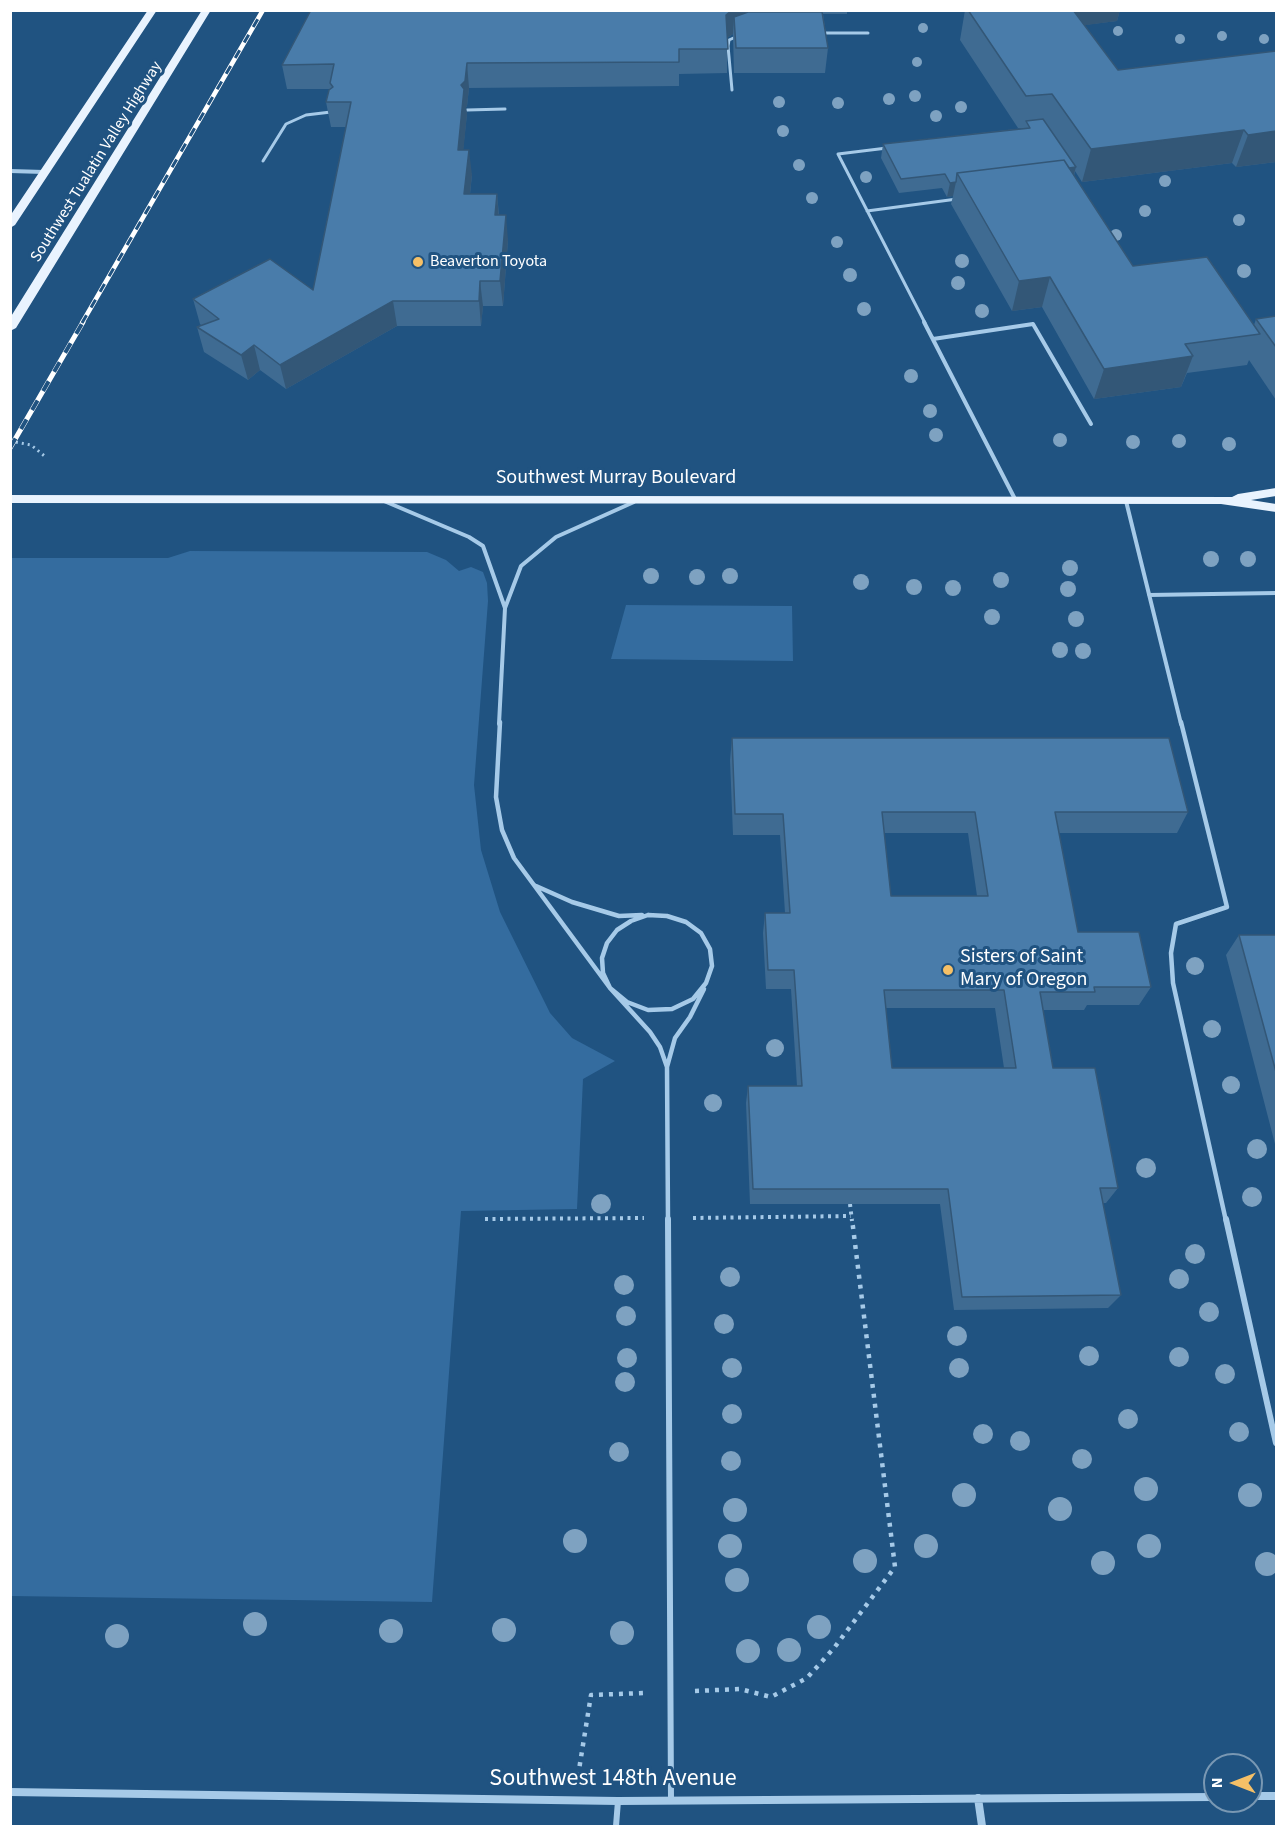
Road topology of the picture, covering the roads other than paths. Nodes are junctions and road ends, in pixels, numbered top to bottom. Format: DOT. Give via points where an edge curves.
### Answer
graph roads {
  1 [pos="153,10"];
  2 [pos="207,10"];
  3 [pos="746,33"];
  4 [pos="819,33"];
  5 [pos="868,33"];
  6 [pos="732,90"];
  7 [pos="505,109"];
  8 [pos="467,110"];
  9 [pos="334,111"];
  10 [pos="895,147"];
  11 [pos="263,162"];
  12 [pos="10,171"];
  13 [pos="44,172"];
  14 [pos="961,199"];
  15 [pos="867,211"];
  16 [pos="10,225"];
  17 [pos="10,328"];
  18 [pos="933,339"];
  19 [pos="1091,424"];
  20 [pos="1276,492"];
  21 [pos="375,498"];
  22 [pos="10,499"];
  23 [pos="639,499"];
  24 [pos="1016,501"];
  25 [pos="1126,501"];
  26 [pos="1221,501"];
  27 [pos="1276,508"];
  28 [pos="1276,593"];
  29 [pos="1149,595"];
  30 [pos="505,608"];
  31 [pos="534,885"];
  32 [pos="648,915"];
  33 [pos="706,984"];
  34 [pos="610,988"];
  35 [pos="667,1067"];
  36 [pos="1276,1443"];
  37 [pos="10,1792"];
  38 [pos="1203,1797"];
  39 [pos="978,1798"];
  40 [pos="671,1800"];
  41 [pos="618,1801"];
  42 [pos="616,1827"];
  43 [pos="982,1827"];
  1 -- 13 [label="main road, Southwest Tualatin Valley Highway"];
  2 -- 17 [label="main road, Southwest Tualatin Valley Highway"];
  3 -- 6 [label="lane" via="729,40"];
  4 -- 5 [label="lane"];
  7 -- 8 [label="lane"];
  9 -- 11 [label="lane" via="306,115 286,124"];
  10 -- 15 [label="lane" via="838,154"];
  12 -- 13 [label="street"];
  13 -- 16 [label="main road, Southwest Tualatin Valley Highway"];
  14 -- 15 [label="lane"];
  15 -- 18 [label="lane"];
  18 -- 19 [label="lane" via="1033,324"];
  18 -- 24 [label="lane"];
  20 -- 26 [label="main road, Southwest Murray Boulevard"];
  21 -- 22 [label="main road, Southwest Murray Boulevard"];
  21 -- 23 [label="main road, Southwest Murray Boulevard"];
  21 -- 30 [label="lane" via="483,546"];
  23 -- 24 [label="main road, Southwest Murray Boulevard"];
  23 -- 30 [label="lane" via="545,545 521,566"];
  24 -- 25 [label="main road, Southwest Murray Boulevard"];
  25 -- 26 [label="main road, Southwest Murray Boulevard"];
  25 -- 29 [label="lane"];
  26 -- 27 [label="main road, Southwest Murray Boulevard"];
  28 -- 29 [label="lane"];
  29 -- 36 [label="lane" via="1227,907 1176,924 1171,953 1173,984"];
  30 -- 31 [label="lane" via="496,797 502,831 514,858"];
  31 -- 32 [label="lane" via="619,916"];
  31 -- 34 [label="lane"];
  32 -- 33 [label="lane" via="686,922 701,933 710,949 712,966"];
  32 -- 34 [label="lane" via="617,930 607,943 602,958"];
  33 -- 34 [label="lane" via="693,999 672,1009 648,1010 627,1002"];
  33 -- 35 [label="lane" via="675,1038"];
  34 -- 35 [label="lane" via="650,1032"];
  35 -- 40 [label="lane"];
  37 -- 41 [label="street, Southwest 148th Avenue"];
  38 -- 39 [label="street, Southwest 148th Avenue"];
  39 -- 40 [label="street, Southwest 148th Avenue"];
  39 -- 43 [label="street"];
  40 -- 41 [label="street, Southwest 148th Avenue"];
  41 -- 42 [label="lane"];
}
